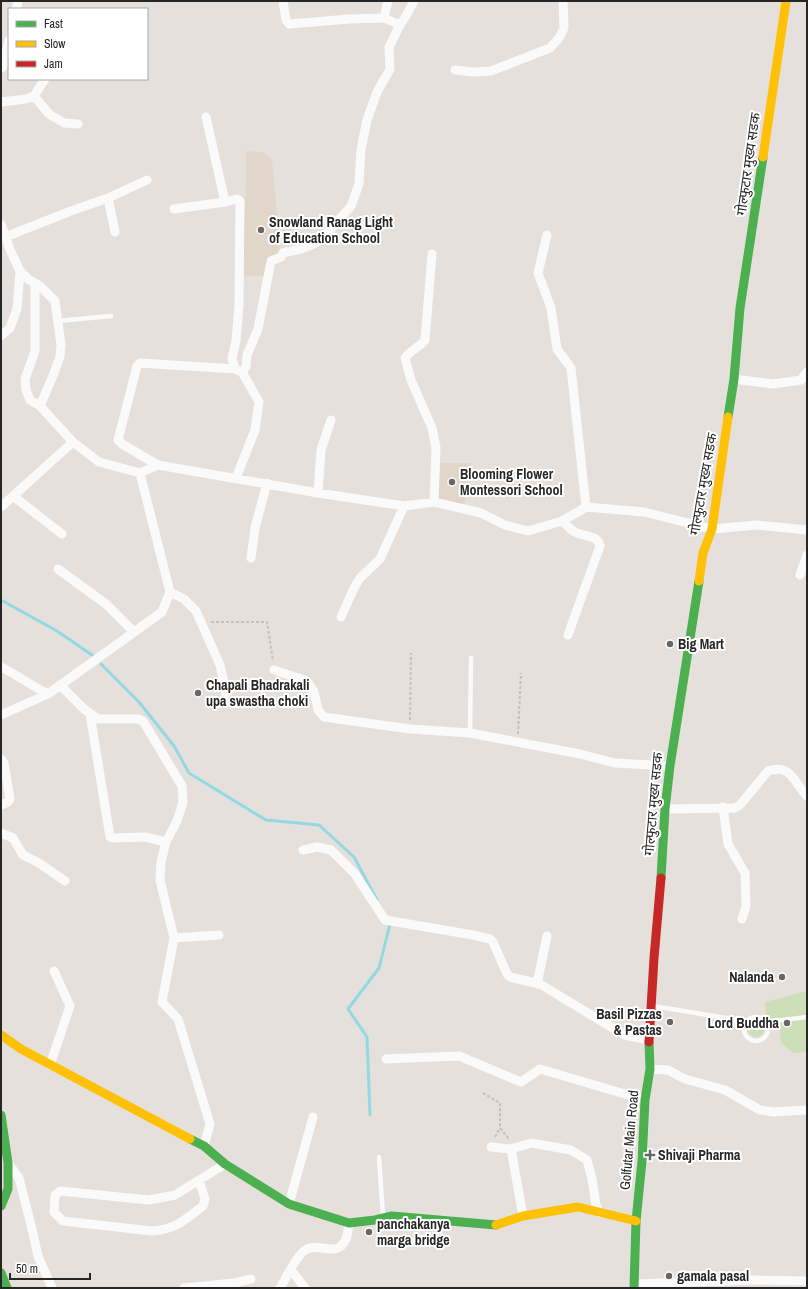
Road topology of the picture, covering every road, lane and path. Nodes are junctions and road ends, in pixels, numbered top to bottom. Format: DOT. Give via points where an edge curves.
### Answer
graph roads {
  1 [pos="283,1"];
  2 [pos="388,1"];
  3 [pos="414,1"];
  4 [pos="563,1"];
  5 [pos="786,1"];
  6 [pos="384,18"];
  7 [pos="400,25"];
  8 [pos="8,44"];
  9 [pos="1,68"];
  10 [pos="455,70"];
  11 [pos="44,80"];
  12 [pos="34,96"];
  13 [pos="1,102"];
  14 [pos="206,117"];
  15 [pos="78,124"];
  16 [pos="147,180"];
  17 [pos="108,198"];
  18 [pos="225,202"];
  19 [pos="174,209"];
  20 [pos="1,224"];
  21 [pos="115,232"];
  22 [pos="547,235"];
  23 [pos="6,237"];
  24 [pos="432,254"];
  25 [pos="20,271"];
  26 [pos="35,283"];
  27 [pos="111,316"];
  28 [pos="58,321"];
  29 [pos="1,336"];
  30 [pos="238,371"];
  31 [pos="805,374"];
  32 [pos="734,379"];
  33 [pos="807,386"];
  34 [pos="40,406"];
  35 [pos="331,420"];
  36 [pos="73,442"];
  37 [pos="158,465"];
  38 [pos="140,473"];
  39 [pos="236,478"];
  40 [pos="267,483"];
  41 [pos="318,493"];
  42 [pos="13,496"];
  43 [pos="434,502"];
  44 [pos="404,506"];
  45 [pos="1,507"];
  46 [pos="586,507"];
  47 [pos="562,521"];
  48 [pos="712,529"];
  49 [pos="807,530"];
  50 [pos="62,534"];
  51 [pos="807,555"];
  52 [pos="251,558"];
  53 [pos="58,569"];
  54 [pos="800,575"];
  55 [pos="170,592"];
  56 [pos="341,616"];
  57 [pos="202,622"];
  58 [pos="134,632"];
  59 [pos="568,635"];
  60 [pos="411,653"];
  61 [pos="471,658"];
  62 [pos="1,667"];
  63 [pos="274,670"];
  64 [pos="521,673"];
  65 [pos="60,685"];
  66 [pos="48,694"];
  67 [pos="226,697"];
  68 [pos="90,714"];
  69 [pos="1,715"];
  70 [pos="410,729"];
  71 [pos="470,733"];
  72 [pos="518,743"];
  73 [pos="1,758"];
  74 [pos="670,766"];
  75 [pos="807,796"];
  76 [pos="1,805"];
  77 [pos="723,807"];
  78 [pos="665,809"];
  79 [pos="1,833"];
  80 [pos="166,842"];
  81 [pos="303,850"];
  82 [pos="65,881"];
  83 [pos="742,919"];
  84 [pos="219,934"];
  85 [pos="547,936"];
  86 [pos="174,938"];
  87 [pos="54,971"];
  88 [pos="537,984"];
  89 [pos="652,995"];
  90 [pos="651,1005"];
  91 [pos="807,1017"];
  92 [pos="766,1022"];
  93 [pos="745,1023"];
  94 [pos="1,1035"];
  95 [pos="649,1040"];
  96 [pos="386,1059"];
  97 [pos="50,1065"];
  98 [pos="650,1069"];
  99 [pos="483,1093"];
  100 [pos="645,1100"];
  101 [pos="807,1110"];
  102 [pos="1,1115"];
  103 [pos="313,1117"];
  104 [pos="204,1146"];
  105 [pos="491,1147"];
  106 [pos="514,1148"];
  107 [pos="379,1157"];
  108 [pos="8,1163"];
  109 [pos="225,1164"];
  110 [pos="199,1180"];
  111 [pos="289,1204"];
  112 [pos="1,1206"];
  113 [pos="600,1213"];
  114 [pos="522,1216"];
  115 [pos="384,1218"];
  116 [pos="636,1221"];
  117 [pos="349,1223"];
  118 [pos="291,1270"];
  119 [pos="1,1273"];
  120 [pos="251,1279"];
  121 [pos="807,1281"];
  122 [pos="634,1286"];
  123 [pos="7,1288"];
  124 [pos="52,1288"];
  125 [pos="184,1288"];
  126 [pos="280,1288"];
  127 [pos="305,1288"];
  1 -- 6 [label="street" via="289,24"];
  2 -- 6 [label="street"];
  3 -- 7 [label="street"];
  4 -- 10 [label="street" via="564,28 550,48 490,71"];
  5 -- 32 [label="main road, गोल्फुटार मुख्य सडक" via="740,308"];
  6 -- 7 [label="street"];
  7 -- 30 [label="street" via="389,48 390,69 377,92 367,120 361,150 360,184 350,206 316,243 283,253 281,257 271,261 258,329 247,355 246,367"];
  8 -- 9 [label="street"];
  11 -- 12 [label="street"];
  12 -- 13 [label="street"];
  12 -- 15 [label="street" via="50,114 64,123"];
  14 -- 18 [label="street"];
  16 -- 17 [label="street"];
  17 -- 21 [label="street"];
  17 -- 23 [label="street"];
  18 -- 19 [label="street"];
  18 -- 30 [label="street" via="237,199 240,201 239,305 232,358"];
  20 -- 23 [label="street"];
  22 -- 46 [label="street" via="538,273 551,308 556,349 571,368"];
  23 -- 25 [label="street"];
  24 -- 43 [label="street" via="425,340 405,358 411,380 432,428 436,448"];
  25 -- 26 [label="street"];
  25 -- 29 [label="street" via="17,309 10,328"];
  26 -- 28 [label="street" via="55,301"];
  26 -- 34 [label="street" via="35,351 24,379 30,400"];
  27 -- 28 [label="lane"];
  28 -- 34 [label="street" via="60,357"];
  30 -- 37 [label="street" via="140,363 137,366 118,440"];
  30 -- 39 [label="street" via="259,402 255,430"];
  31 -- 32 [label="street" via="801,380 773,384"];
  31 -- 33 [label="street"];
  32 -- 48 [label="main road, गोल्फुटार मुख्य सडक"];
  34 -- 36 [label="street"];
  35 -- 41 [label="street" via="321,450"];
  36 -- 38 [label="street" via="99,462"];
  36 -- 42 [label="street"];
  37 -- 38 [label="street"];
  37 -- 39 [label="street"];
  38 -- 55 [label="street"];
  39 -- 40 [label="street"];
  40 -- 41 [label="street"];
  40 -- 52 [label="street" via="255,528"];
  41 -- 44 [label="street"];
  42 -- 45 [label="street"];
  42 -- 50 [label="street"];
  43 -- 44 [label="street"];
  43 -- 47 [label="street" via="481,513 505,525 528,531"];
  44 -- 56 [label="street" via="380,559 360,578"];
  46 -- 47 [label="street"];
  46 -- 48 [label="street" via="644,512"];
  47 -- 59 [label="street" via="576,533 597,540 600,544"];
  48 -- 49 [label="street" via="757,525"];
  48 -- 74 [label="main road, गोल्फुटार मुख्य सडक" via="703,553"];
  51 -- 54 [label="street"];
  53 -- 58 [label="street" via="106,604"];
  55 -- 57 [label="street" via="184,599 196,610"];
  55 -- 58 [label="street" via="162,612"];
  57 -- 63 [label="path" via="267,622"];
  57 -- 67 [label="street" via="220,665"];
  58 -- 65 [label="street"];
  60 -- 70 [label="path"];
  61 -- 71 [label="lane"];
  62 -- 66 [label="street"];
  63 -- 70 [label="street" via="307,681 314,692 318,710 324,717"];
  64 -- 72 [label="path"];
  65 -- 66 [label="street"];
  65 -- 68 [label="street"];
  66 -- 69 [label="street"];
  68 -- 80 [label="street" via="110,837 145,837"];
  68 -- 80 [label="street" via="98,719 138,718 143,721 182,786 183,802"];
  70 -- 71 [label="street"];
  71 -- 72 [label="street"];
  72 -- 74 [label="street" via="615,763"];
  73 -- 76 [label="street" via="10,799"];
  74 -- 78 [label="main road, गोल्फुटार मुख्य सडक"];
  75 -- 77 [label="street" via="790,773 774,769 768,771 740,805 735,808"];
  77 -- 78 [label="street"];
  77 -- 83 [label="street" via="728,844 745,873 746,906"];
  78 -- 89 [label="main road, गोल्फुटार मुख्य सडक"];
  79 -- 82 [label="street" via="13,838 23,855"];
  80 -- 86 [label="street" via="160,880"];
  81 -- 88 [label="street" via="317,847 331,850 355,874 385,920 490,939 510,978"];
  84 -- 86 [label="street"];
  85 -- 88 [label="street"];
  86 -- 104 [label="street" via="162,1002 178,1020 210,1124"];
  87 -- 97 [label="street" via="70,1006"];
  88 -- 95 [label="street" via="624,1035"];
  89 -- 90 [label="main road, Golfutar Main Road"];
  90 -- 93 [label="lane"];
  90 -- 95 [label="main road, Golfutar Main Road"];
  91 -- 92 [label="lane"];
  92 -- 93 [label="lane" via="755,1017"];
  92 -- 93 [label="lane" via="767,1034 762,1040 754,1041 745,1035"];
  94 -- 97 [label="main road" via="21,1050"];
  95 -- 98 [label="main road, Golfutar Main Road"];
  96 -- 100 [label="street" via="459,1056 521,1082 540,1069"];
  97 -- 104 [label="main road"];
  98 -- 100 [label="main road, Golfutar Main Road"];
  98 -- 101 [label="street" via="668,1070 685,1079 725,1090 760,1110"];
  99 -- 106 [label="path" via="500,1103 500,1128"];
  100 -- 116 [label="main road, Golfutar Main Road"];
  102 -- 108 [label="main road"];
  103 -- 111 [label="street"];
  104 -- 109 [label="main road"];
  105 -- 106 [label="street"];
  106 -- 113 [label="street" via="531,1143 571,1150 586,1160"];
  106 -- 114 [label="street"];
  107 -- 115 [label="lane"];
  108 -- 112 [label="main road" via="8,1189"];
  108 -- 124 [label="street" via="19,1178 38,1256"];
  109 -- 110 [label="street"];
  109 -- 111 [label="main road"];
  110 -- 110 [label="street" via="175,1195 150,1200 60,1191 55,1195 54,1212 63,1221 152,1231 164,1230 184,1221 203,1206 205,1199"];
  111 -- 117 [label="main road"];
  113 -- 114 [label="main road" via="578,1207"];
  113 -- 116 [label="main road"];
  114 -- 115 [label="main road" via="496,1225 392,1216"];
  115 -- 117 [label="main road"];
  116 -- 122 [label="main road, Golfutar Main Road"];
  117 -- 118 [label="street" via="346,1239 341,1246 328,1250 311,1247 305,1250"];
  118 -- 126 [label="street"];
  118 -- 127 [label="street"];
  119 -- 123 [label="main road"];
  120 -- 125 [label="street"];
  121 -- 122 [label="street" via="754,1280"];
}
